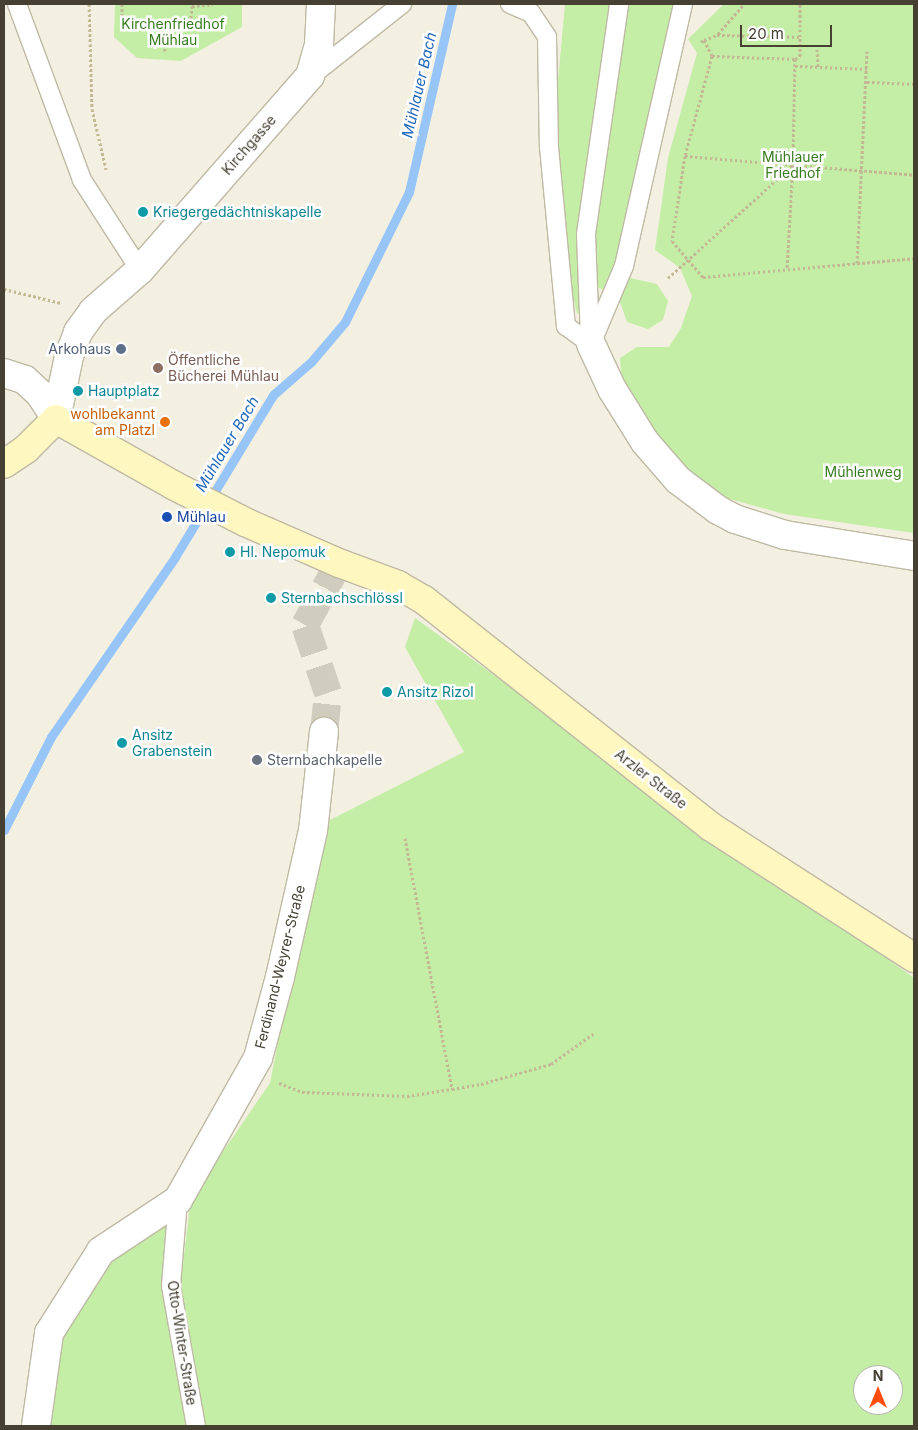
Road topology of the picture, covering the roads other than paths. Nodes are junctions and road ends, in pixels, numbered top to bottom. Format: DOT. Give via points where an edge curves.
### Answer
graph roads {
  1 [pos="17,4"];
  2 [pos="321,4"];
  3 [pos="402,4"];
  4 [pos="510,4"];
  5 [pos="619,4"];
  6 [pos="683,4"];
  7 [pos="310,76"];
  8 [pos="140,270"];
  9 [pos="591,344"];
  10 [pos="4,373"];
  11 [pos="56,418"];
  12 [pos="4,464"];
  13 [pos="914,556"];
  14 [pos="324,732"];
  15 [pos="914,958"];
  16 [pos="178,1200"];
  17 [pos="36,1426"];
  18 [pos="196,1426"];
  1 -- 8 [label="lane" via="82,180"];
  2 -- 7 [label="street, Kirchgasse" via="319,45"];
  3 -- 7 [label="lane"];
  4 -- 9 [label="lane" via="531,13 547,37 548,147 566,326"];
  5 -- 9 [label="lane" via="586,234"];
  6 -- 9 [label="lane" via="624,266"];
  7 -- 8 [label="street, Kirchgasse"];
  8 -- 11 [label="street" via="93,311 78,332 69,356"];
  9 -- 13 [label="street" via="612,389 645,442 678,480 718,510 785,535"];
  10 -- 11 [label="street" via="25,380 40,394"];
  11 -- 12 [label="main road" via="26,450"];
  11 -- 15 [label="main road, Arzler Straße" via="244,522 398,585 424,600 710,826"];
  14 -- 16 [label="street, Ferdinand-Weyrer-Straße" via="313,831 258,1058"];
  16 -- 17 [label="street, Ferdinand-Weyrer-Straße" via="101,1250 49,1333"];
  16 -- 18 [label="lane, Otto-Winter-Straße" via="170,1286"];
}
